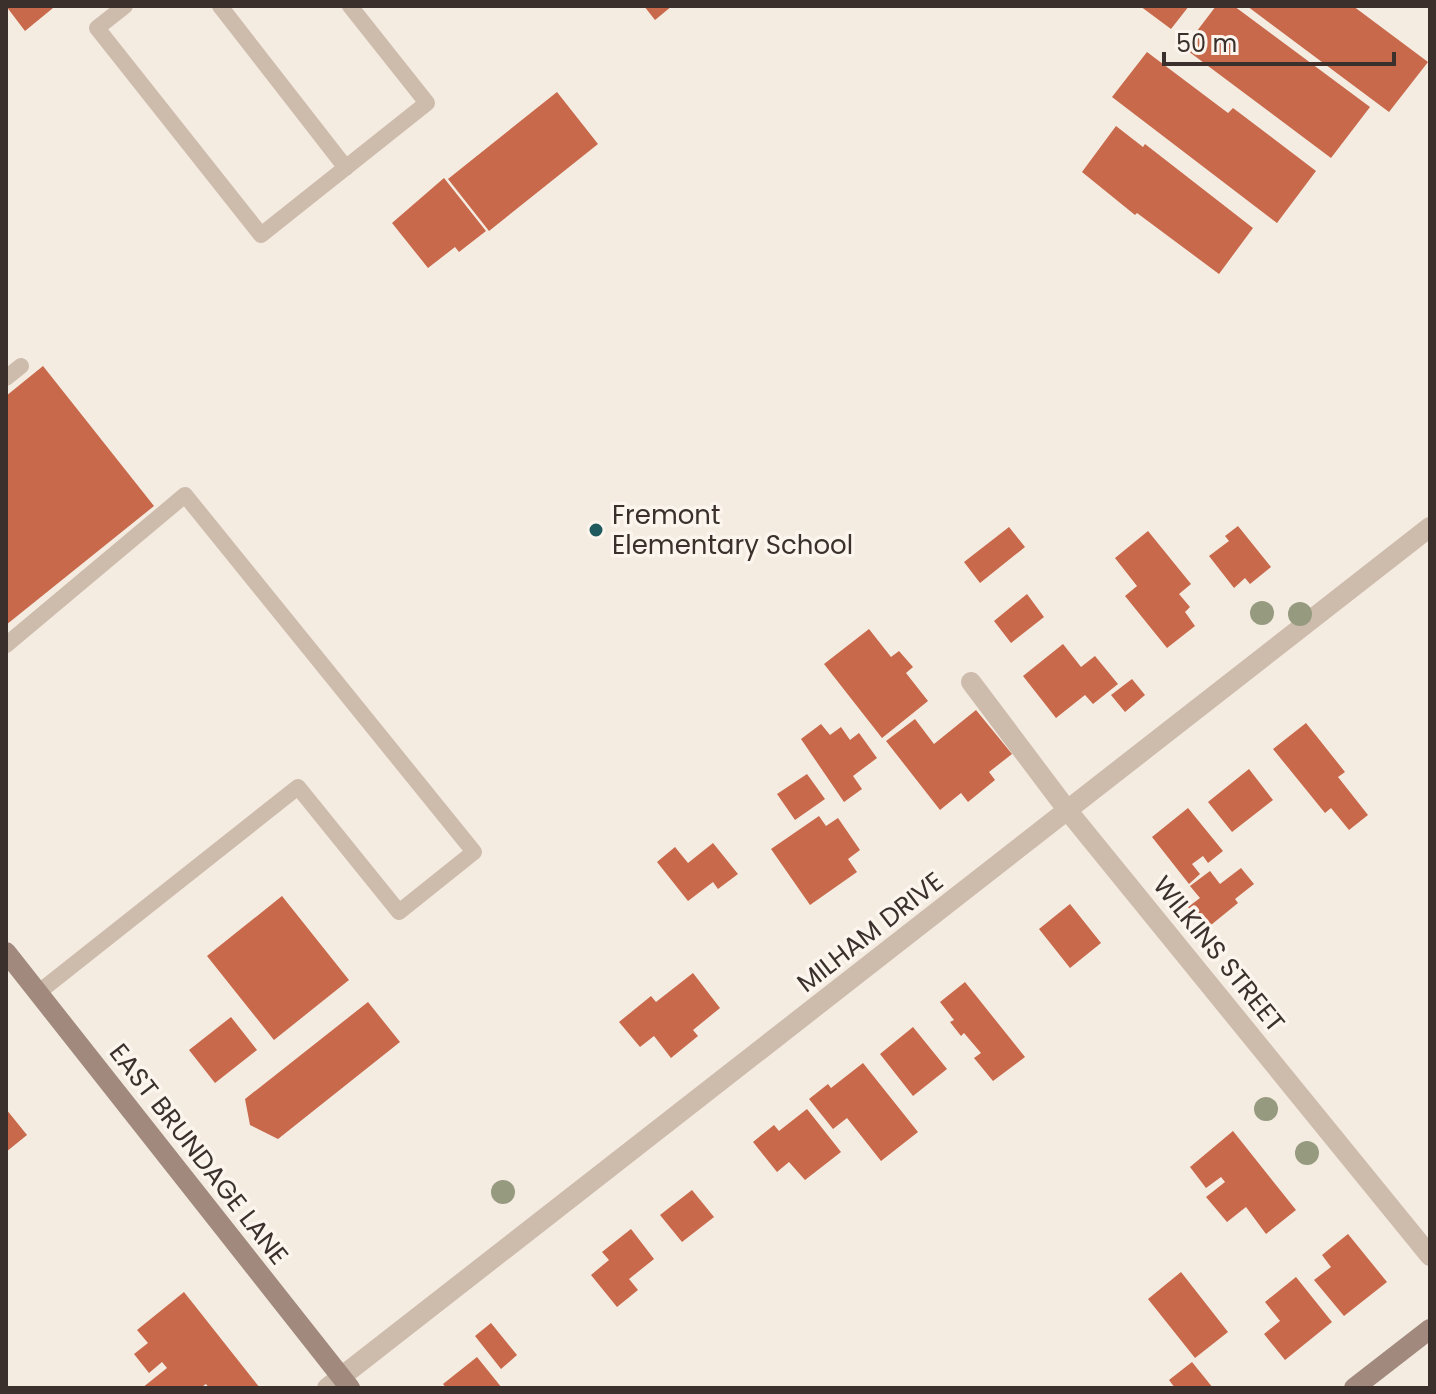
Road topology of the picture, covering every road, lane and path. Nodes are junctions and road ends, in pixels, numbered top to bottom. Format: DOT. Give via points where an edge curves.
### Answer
graph roads {
  1 [pos="125,6"];
  2 [pos="220,6"];
  3 [pos="350,6"];
  4 [pos="346,168"];
  5 [pos="21,366"];
  6 [pos="6,378"];
  7 [pos="1430,527"];
  8 [pos="6,645"];
  9 [pos="971,682"];
  10 [pos="1068,811"];
  11 [pos="6,952"];
  12 [pos="39,992"];
  13 [pos="1430,1256"];
  14 [pos="1430,1329"];
  15 [pos="339,1384"];
  16 [pos="1354,1388"];
  1 -- 4 [label="lane" via="97,28 261,235"];
  2 -- 4 [label="lane"];
  3 -- 4 [label="lane" via="427,103"];
  5 -- 6 [label="lane"];
  7 -- 10 [label="street, MILHAM DRIVE"];
  8 -- 12 [label="lane" via="185,495 474,852 399,912 298,787"];
  9 -- 10 [label="street, WILKINS STREET"];
  10 -- 13 [label="street, WILKINS STREET"];
  10 -- 15 [label="street, MILHAM DRIVE"];
  11 -- 12 [label="main road, EAST BRUNDAGE LANE"];
  12 -- 15 [label="main road, EAST BRUNDAGE LANE"];
  14 -- 16 [label="main road"];
}
